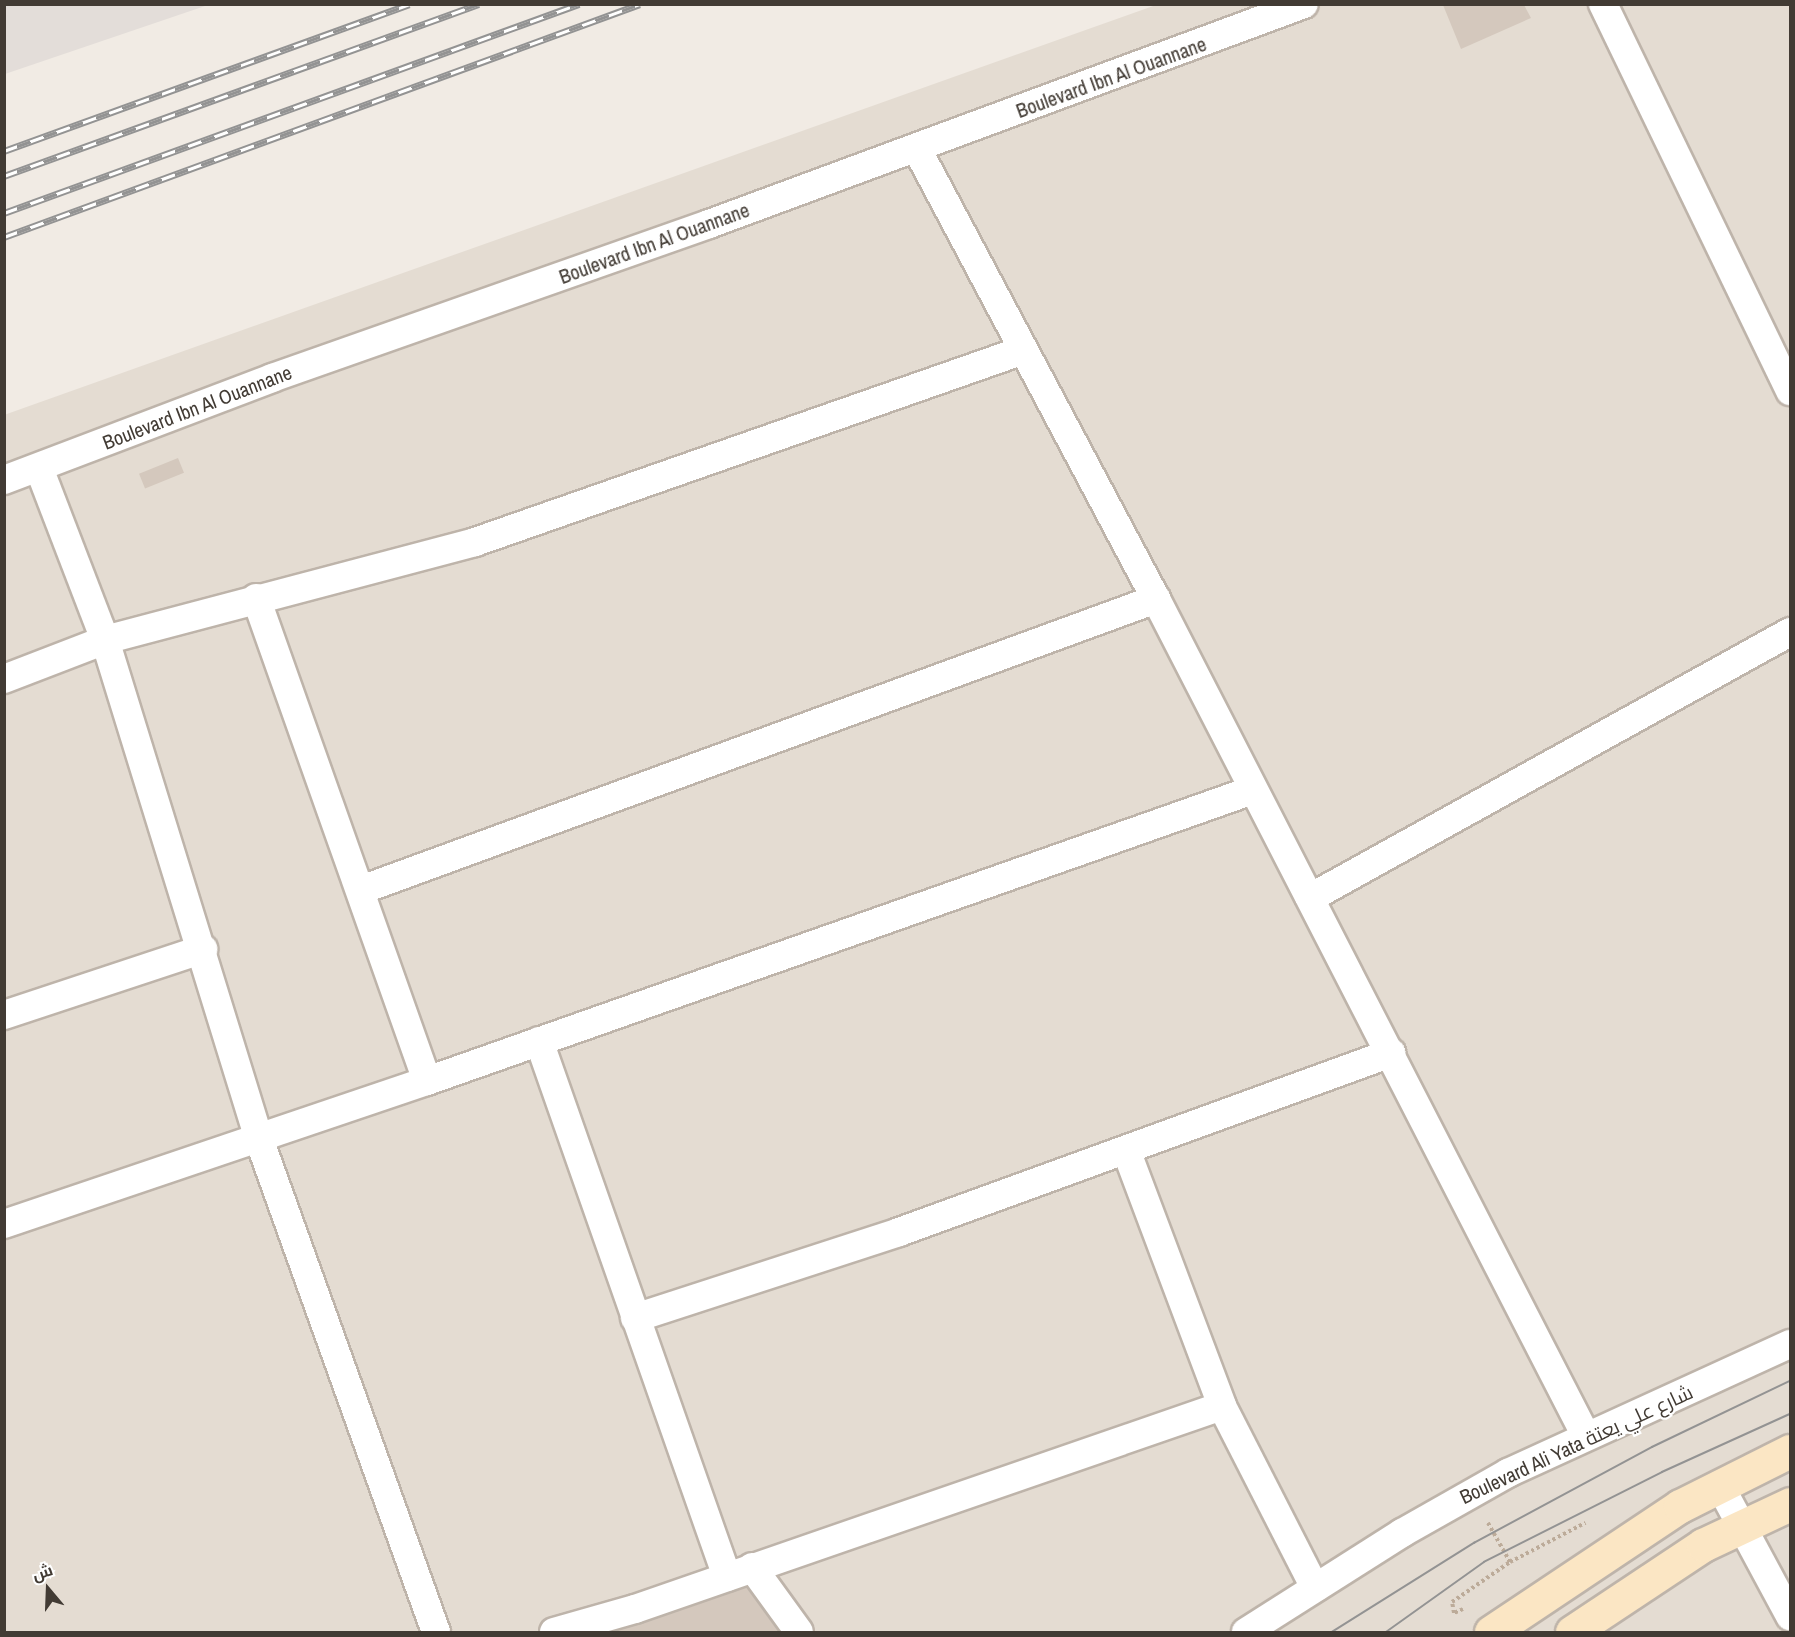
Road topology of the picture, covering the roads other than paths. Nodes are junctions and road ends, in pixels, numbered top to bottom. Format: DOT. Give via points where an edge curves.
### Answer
graph roads {
  1 [pos="1304,4"];
  2 [pos="1603,4"];
  3 [pos="917,149"];
  4 [pos="1021,351"];
  5 [pos="1791,391"];
  6 [pos="39,468"];
  7 [pos="4,480"];
  8 [pos="256,598"];
  9 [pos="1156,599"];
  10 [pos="1791,632"];
  11 [pos="105,640"];
  12 [pos="4,679"];
  13 [pos="1253,790"];
  14 [pos="361,890"];
  15 [pos="1310,898"];
  16 [pos="203,949"];
  17 [pos="4,1015"];
  18 [pos="539,1041"];
  19 [pos="1391,1053"];
  20 [pos="427,1080"];
  21 [pos="259,1138"];
  22 [pos="1126,1150"];
  23 [pos="4,1224"];
  24 [pos="634,1318"];
  25 [pos="1791,1344"];
  26 [pos="1222,1406"];
  27 [pos="1586,1436"];
  28 [pos="1791,1451"];
  29 [pos="1720,1486"];
  30 [pos="1791,1504"];
  31 [pos="1740,1527"];
  32 [pos="739,1572"];
  33 [pos="1315,1588"];
  34 [pos="1791,1616"];
  35 [pos="436,1632"];
  36 [pos="554,1632"];
  37 [pos="799,1632"];
  38 [pos="1246,1632"];
  39 [pos="1491,1632"];
  40 [pos="1572,1632"];
  1 -- 3 [label="street, Boulevard Ibn Al Ouannane"];
  2 -- 5 [label="street"];
  3 -- 4 [label="street"];
  3 -- 6 [label="street, Boulevard Ibn Al Ouannane" via="272,378"];
  4 -- 8 [label="street" via="475,542"];
  4 -- 9 [label="street"];
  6 -- 7 [label="street, Boulevard Ibn Al Ouannane"];
  6 -- 11 [label="street"];
  8 -- 11 [label="street"];
  8 -- 14 [label="street"];
  9 -- 13 [label="street"];
  9 -- 14 [label="street"];
  10 -- 15 [label="street"];
  11 -- 12 [label="street"];
  11 -- 16 [label="street"];
  13 -- 15 [label="street"];
  13 -- 18 [label="street"];
  14 -- 20 [label="street"];
  15 -- 19 [label="street"];
  16 -- 17 [label="street"];
  16 -- 21 [label="street"];
  18 -- 20 [label="street"];
  18 -- 24 [label="street"];
  19 -- 22 [label="street"];
  19 -- 27 [label="street"];
  20 -- 21 [label="street"];
  21 -- 23 [label="street"];
  21 -- 35 [label="street"];
  22 -- 24 [label="street" via="898,1232"];
  22 -- 26 [label="street"];
  24 -- 32 [label="street"];
  25 -- 27 [label="street, Boulevard Ali Yata شارع علي يعتة"];
  26 -- 32 [label="street"];
  26 -- 33 [label="street"];
  27 -- 33 [label="street, Boulevard Ali Yata شارع علي يعتة" via="1470,1493"];
  28 -- 29 [label="main road"];
  29 -- 31 [label="street"];
  29 -- 39 [label="main road" via="1655,1522"];
  30 -- 31 [label="main road"];
  31 -- 34 [label="street"];
  31 -- 40 [label="main road" via="1696,1550"];
  32 -- 36 [label="street"];
  32 -- 37 [label="street"];
  33 -- 38 [label="street, Boulevard Ali Yata شارع علي يعتة"];
}
